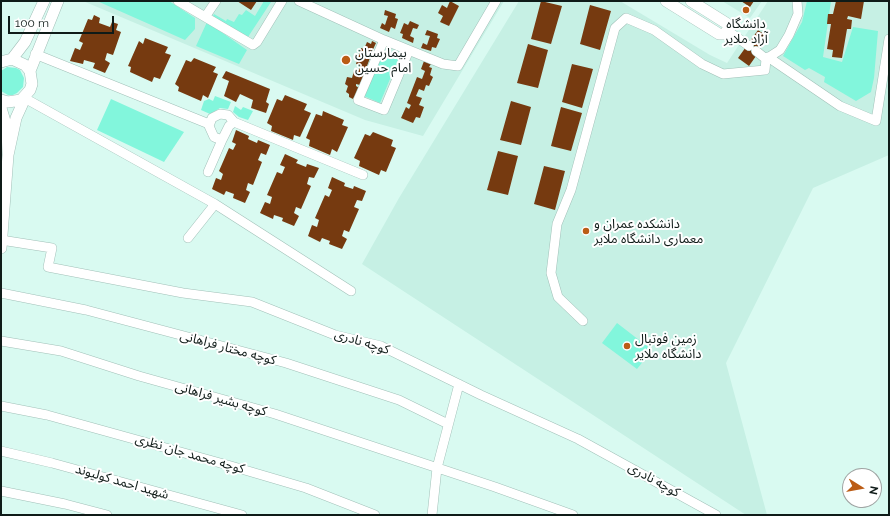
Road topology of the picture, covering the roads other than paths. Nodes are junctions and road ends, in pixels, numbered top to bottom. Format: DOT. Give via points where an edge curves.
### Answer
graph roads {
  1 [pos="44,1"];
  2 [pos="58,1"];
  3 [pos="178,1"];
  4 [pos="216,1"];
  5 [pos="282,1"];
  6 [pos="299,1"];
  7 [pos="496,1"];
  8 [pos="666,1"];
  9 [pos="691,1"];
  10 [pos="797,1"];
  11 [pos="205,17"];
  12 [pos="728,31"];
  13 [pos="889,39"];
  14 [pos="384,40"];
  15 [pos="409,50"];
  16 [pos="35,54"];
  17 [pos="767,58"];
  18 [pos="5,59"];
  19 [pos="30,70"];
  20 [pos="27,98"];
  21 [pos="1,100"];
  22 [pos="2,113"];
  23 [pos="234,122"];
  24 [pos="209,124"];
  25 [pos="222,140"];
  26 [pos="8,155"];
  27 [pos="208,172"];
  28 [pos="363,175"];
  29 [pos="216,204"];
  30 [pos="3,214"];
  31 [pos="188,238"];
  32 [pos="1,240"];
  33 [pos="1,248"];
  34 [pos="351,291"];
  35 [pos="1,293"];
  36 [pos="584,321"];
  37 [pos="1,341"];
  38 [pos="459,384"];
  39 [pos="1,406"];
  40 [pos="448,424"];
  41 [pos="1,451"];
  42 [pos="438,468"];
  43 [pos="1,491"];
  44 [pos="107,515"];
  45 [pos="242,515"];
  46 [pos="375,515"];
  47 [pos="432,515"];
  48 [pos="573,515"];
  49 [pos="716,515"];
  1 -- 18 [label="main road" via="25,42"];
  2 -- 16 [label="main road"];
  3 -- 11 [label="street"];
  4 -- 11 [label="street"];
  5 -- 11 [label="street" via="253,45"];
  6 -- 14 [label="street"];
  7 -- 15 [label="street" via="458,66 443,64"];
  8 -- 12 [label="main road" via="719,34"];
  9 -- 12 [label="main road" via="726,23"];
  10 -- 17 [label="street" via="798,14 789,35 780,50"];
  12 -- 17 [label="street"];
  13 -- 17 [label="street" via="876,121 840,106"];
  14 -- 15 [label="street"];
  14 -- 15 [label="street" via="358,100 384,110"];
  16 -- 19 [label="main road"];
  16 -- 24 [label="street"];
  17 -- 36 [label="street" via="765,70 723,74 702,64 654,30 626,18 615,28 571,190 557,224 551,273 558,297"];
  18 -- 19 [label="main road" via="25,65"];
  19 -- 20 [label="main road" via="32,84"];
  20 -- 21 [label="main road" via="14,102"];
  20 -- 26 [label="main road" via="16,118"];
  20 -- 29 [label="street"];
  22 -- 26 [label="main road" via="7,128"];
  23 -- 24 [label="street" via="228,115 220,114 212,118"];
  23 -- 25 [label="street"];
  23 -- 28 [label="street"];
  24 -- 25 [label="street" via="211,134"];
  25 -- 27 [label="street"];
  26 -- 30 [label="main road"];
  29 -- 31 [label="street"];
  29 -- 34 [label="street"];
  30 -- 32 [label="main road"];
  32 -- 33 [label="main road"];
  32 -- 38 [label="street, کوچه نادری" via="52,248 48,266 183,293 252,302 335,335 381,346"];
  35 -- 40 [label="street, کوچه مختار فراهانی" via="86,310 286,363 399,400"];
  37 -- 42 [label="street, کوچه بشیر فراهانی" via="61,351 275,414"];
  38 -- 40 [label="street"];
  38 -- 49 [label="street, کوچه نادری" via="578,438"];
  39 -- 46 [label="street, کوچه محمد جان نظری" via="62,419 231,466 306,488"];
  40 -- 42 [label="street"];
  41 -- 45 [label="street, شهید احمد کولیوند"];
  42 -- 47 [label="street"];
  42 -- 48 [label="street, کوچه بشیر فراهانی"];
  43 -- 44 [label="street"];
}
